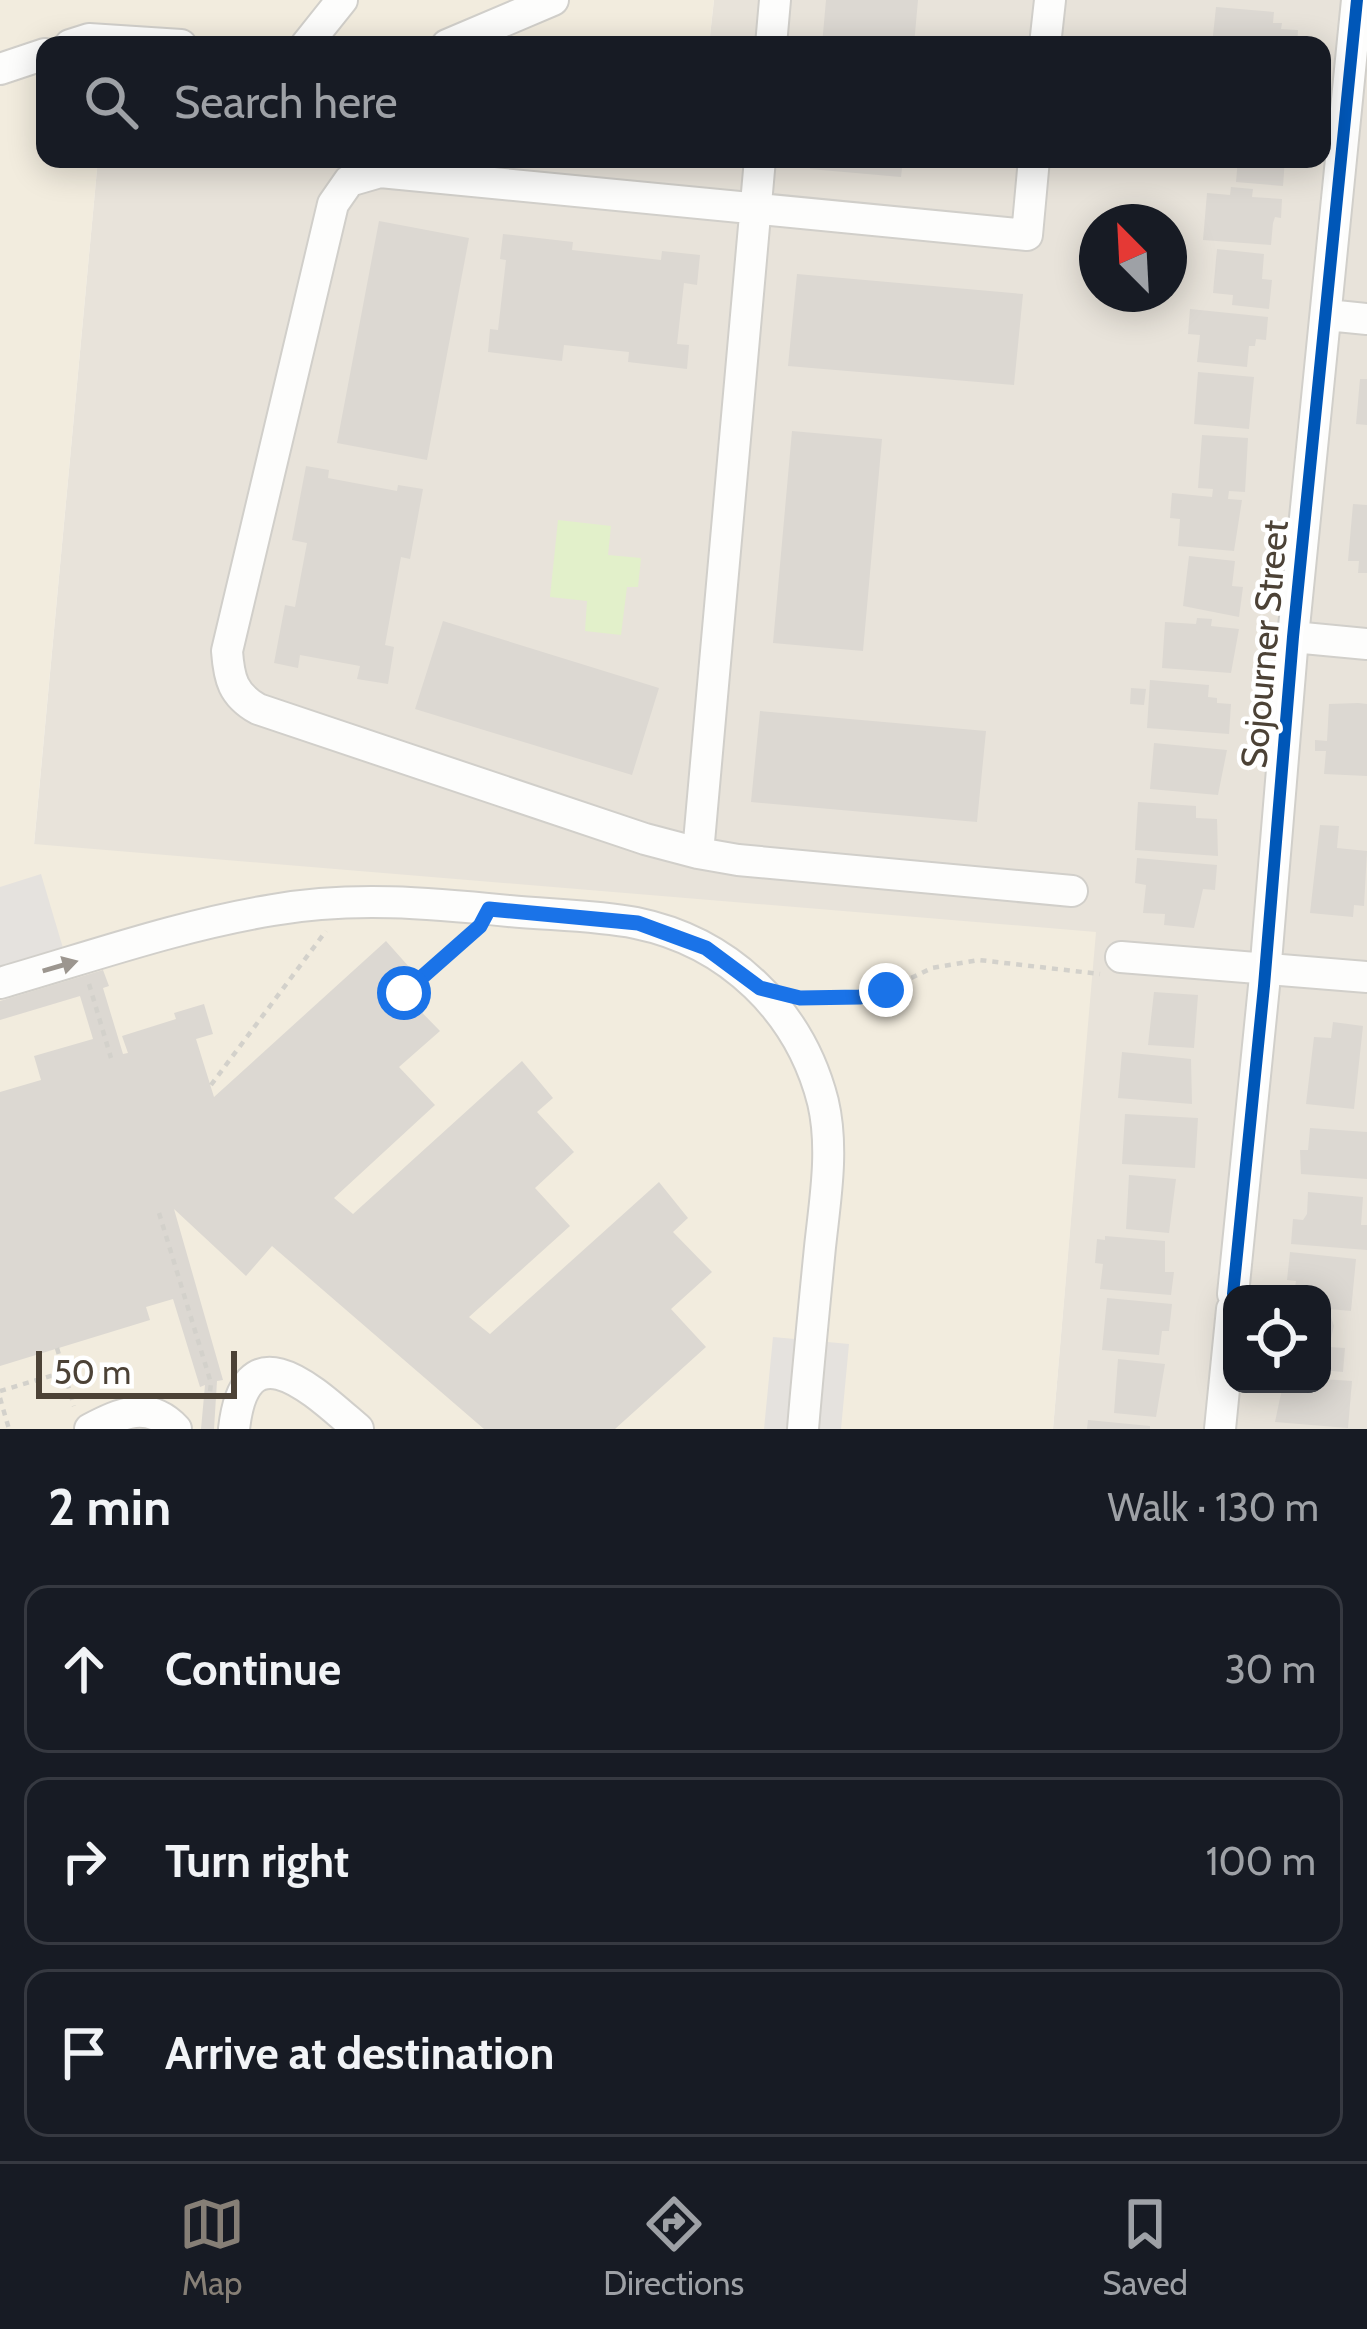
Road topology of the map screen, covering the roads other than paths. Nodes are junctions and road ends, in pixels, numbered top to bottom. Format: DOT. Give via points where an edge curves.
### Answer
graph roads {
  1 [pos="341,0"];
  2 [pos="553,0"];
  3 [pos="775,0"];
  4 [pos="1050,0"];
  5 [pos="1358,0"];
  6 [pos="313,36"];
  7 [pos="468,36"];
  8 [pos="772,36"];
  9 [pos="1046,36"];
  10 [pos="36,57"];
  11 [pos="0,69"];
  12 [pos="759,168"];
  13 [pos="1033,168"];
  14 [pos="755,210"];
  15 [pos="1327,315"];
  16 [pos="1367,319"];
  17 [pos="1293,637"];
  18 [pos="1367,644"];
  19 [pos="698,853"];
  20 [pos="1072,891"];
  21 [pos="1111,965"];
  22 [pos="1266,969"];
  23 [pos="1367,977"];
  24 [pos="0,983"];
  25 [pos="1235,1285"];
  26 [pos="1224,1393"];
  27 [pos="83,1420"];
  28 [pos="176,1429"];
  29 [pos="234,1429"];
  30 [pos="358,1429"];
  31 [pos="803,1429"];
  32 [pos="1220,1429"];
  1 -- 6 [label="street"];
  2 -- 7 [label="street"];
  3 -- 8 [label="street"];
  4 -- 9 [label="street"];
  5 -- 15 [label="street, Sojourner Street"];
  10 -- 11 [label="street"];
  12 -- 14 [label="street"];
  13 -- 14 [label="street" via="1027,235"];
  14 -- 19 [label="street"];
  14 -- 19 [label="street" via="380,172 349,181 333,204 227,651 233,687 258,709"];
  15 -- 16 [label="street"];
  15 -- 17 [label="street, Sojourner Street"];
  17 -- 18 [label="street"];
  17 -- 22 [label="street, Sojourner Street"];
  19 -- 20 [label="street"];
  21 -- 22 [label="street"];
  22 -- 23 [label="street"];
  22 -- 25 [label="street, Sojourner Street"];
  24 -- 31 [label="street, one-way" via="270,910 348,902 638,923 706,948 760,988 802,1047 827,1126"];
  26 -- 32 [label="street"];
  27 -- 28 [label="street" via="137,1410"];
  29 -- 30 [label="street" via="244,1390 278,1373 296,1377"];
}
